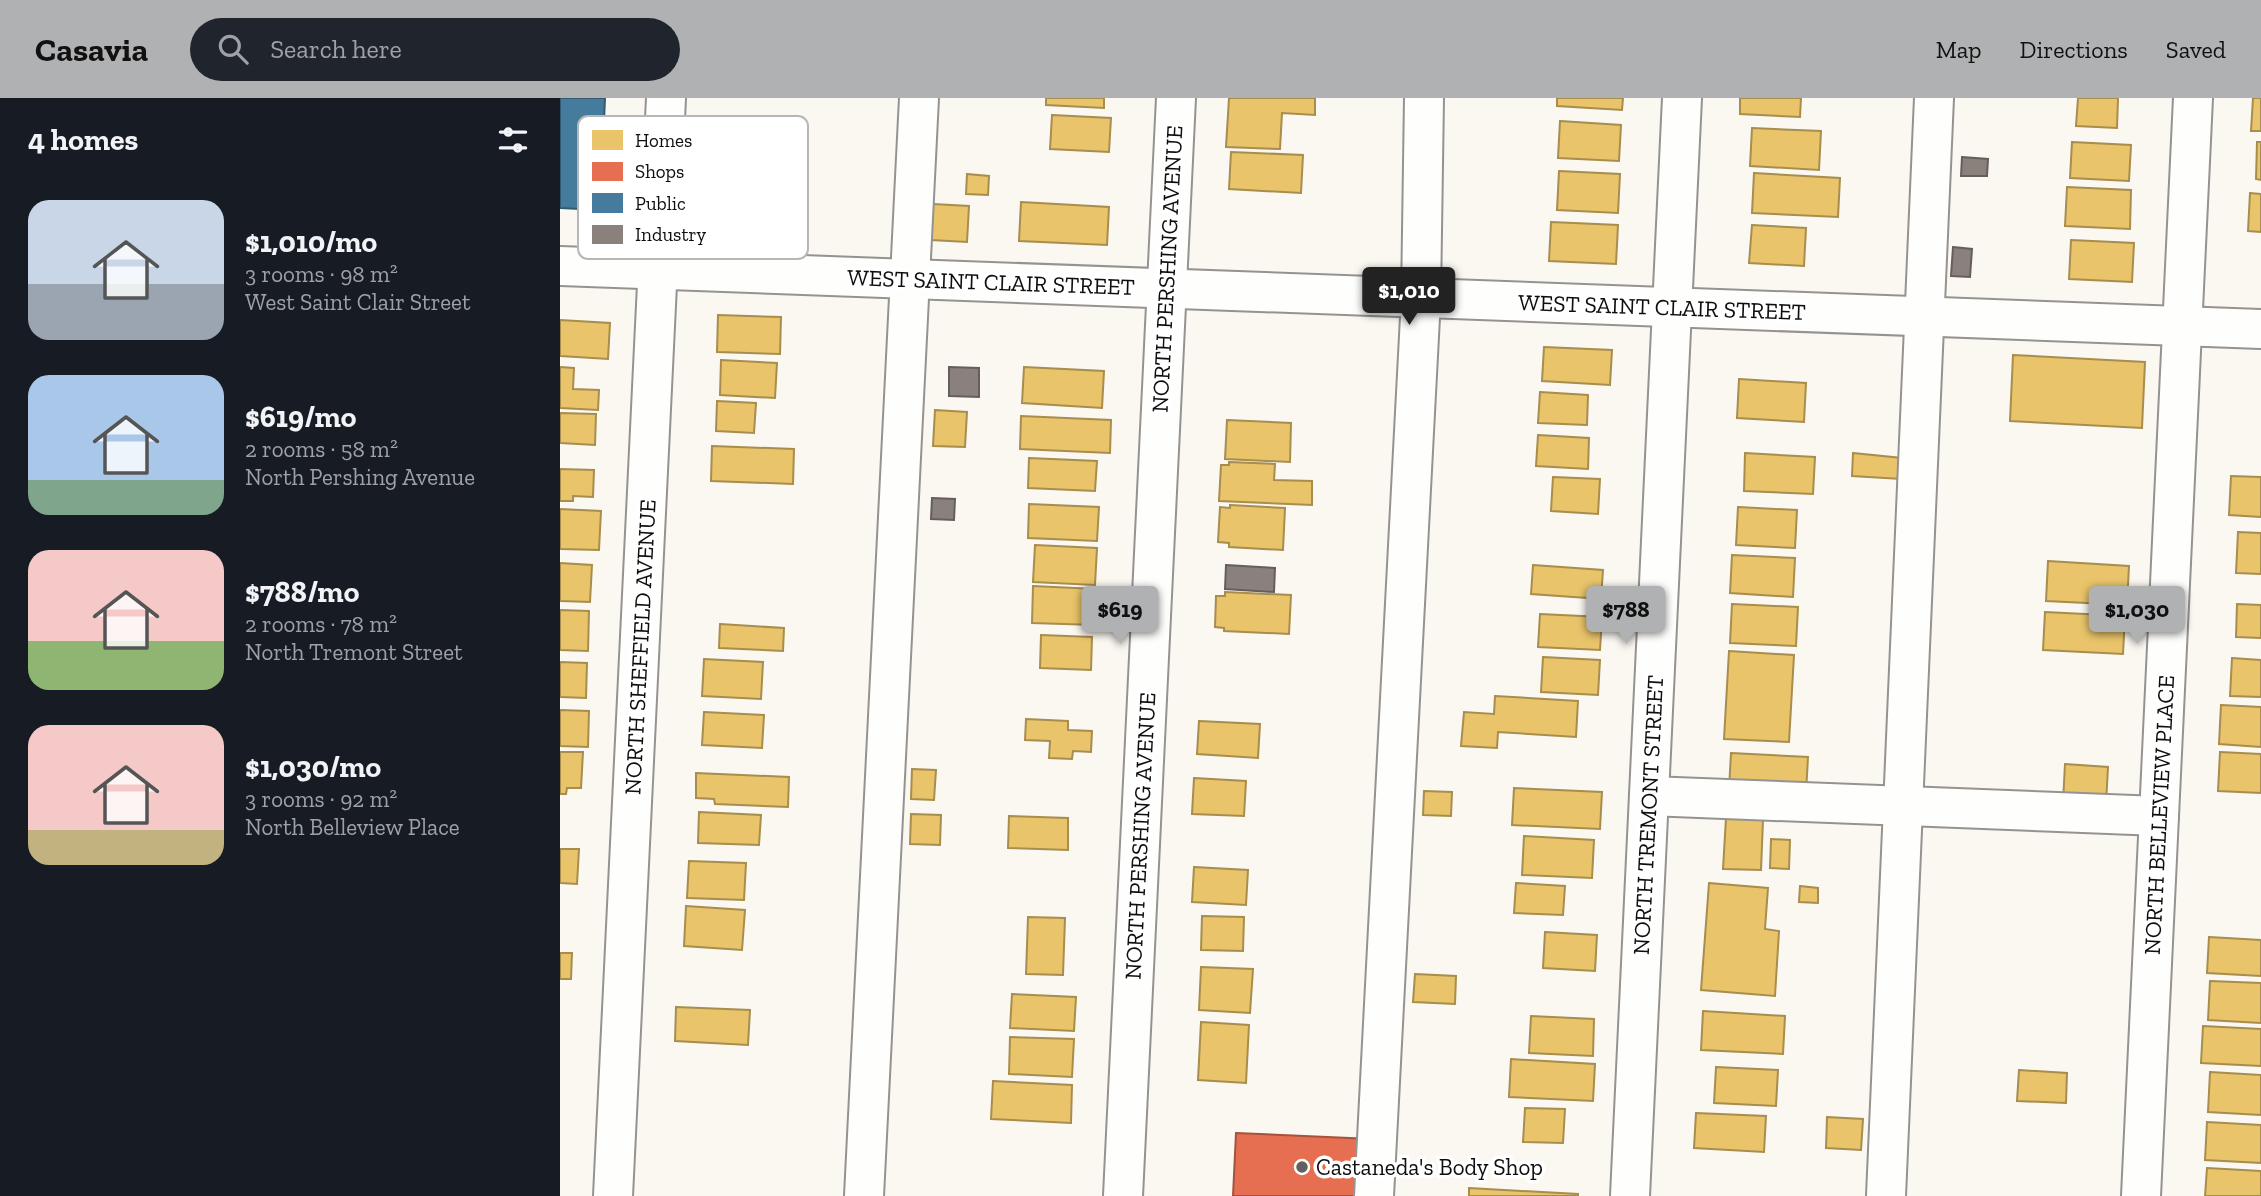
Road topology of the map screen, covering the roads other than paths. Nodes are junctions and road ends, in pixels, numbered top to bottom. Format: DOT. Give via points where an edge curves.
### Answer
graph roads {
  1 [pos="666,98"];
  2 [pos="919,98"];
  3 [pos="1176,98"];
  4 [pos="1424,98"];
  5 [pos="1682,98"];
  6 [pos="1934,98"];
  7 [pos="2193,98"];
  8 [pos="665,116"];
  9 [pos="658,259"];
  10 [pos="560,266"];
  11 [pos="657,270"];
  12 [pos="910,279"];
  13 [pos="1167,288"];
  14 [pos="1421,298"];
  15 [pos="1672,307"];
  16 [pos="1925,316"];
  17 [pos="2182,326"];
  18 [pos="2261,329"];
  19 [pos="1649,796"];
  20 [pos="1904,805"];
  21 [pos="2159,816"];
  22 [pos="613,1196"];
  23 [pos="864,1196"];
  24 [pos="1123,1196"];
  25 [pos="1374,1196"];
  26 [pos="1630,1196"];
  27 [pos="1886,1196"];
  28 [pos="2141,1196"];
  1 -- 8 [label="street, NORTH SHEFFIELD AVENUE"];
  2 -- 12 [label="street"];
  3 -- 13 [label="street, NORTH PERSHING AVENUE"];
  4 -- 14 [label="street"];
  5 -- 15 [label="street, NORTH TREMONT STREET"];
  6 -- 16 [label="street"];
  7 -- 17 [label="street, NORTH BELLEVIEW PLACE"];
  9 -- 11 [label="street, NORTH SHEFFIELD AVENUE"];
  10 -- 11 [label="street, WEST SAINT CLAIR STREET"];
  11 -- 12 [label="street, WEST SAINT CLAIR STREET"];
  11 -- 22 [label="street, NORTH SHEFFIELD AVENUE"];
  12 -- 13 [label="street, WEST SAINT CLAIR STREET"];
  12 -- 23 [label="street"];
  13 -- 14 [label="street, WEST SAINT CLAIR STREET"];
  13 -- 24 [label="street, NORTH PERSHING AVENUE"];
  14 -- 15 [label="street, WEST SAINT CLAIR STREET"];
  14 -- 25 [label="street"];
  15 -- 16 [label="street, WEST SAINT CLAIR STREET"];
  15 -- 19 [label="street, NORTH TREMONT STREET"];
  16 -- 17 [label="street, WEST SAINT CLAIR STREET"];
  16 -- 20 [label="street"];
  17 -- 18 [label="street, WEST SAINT CLAIR STREET"];
  17 -- 21 [label="street, NORTH BELLEVIEW PLACE"];
  19 -- 20 [label="street"];
  19 -- 26 [label="street, NORTH TREMONT STREET"];
  20 -- 21 [label="street"];
  20 -- 27 [label="street"];
  21 -- 28 [label="street, NORTH BELLEVIEW PLACE"];
}
